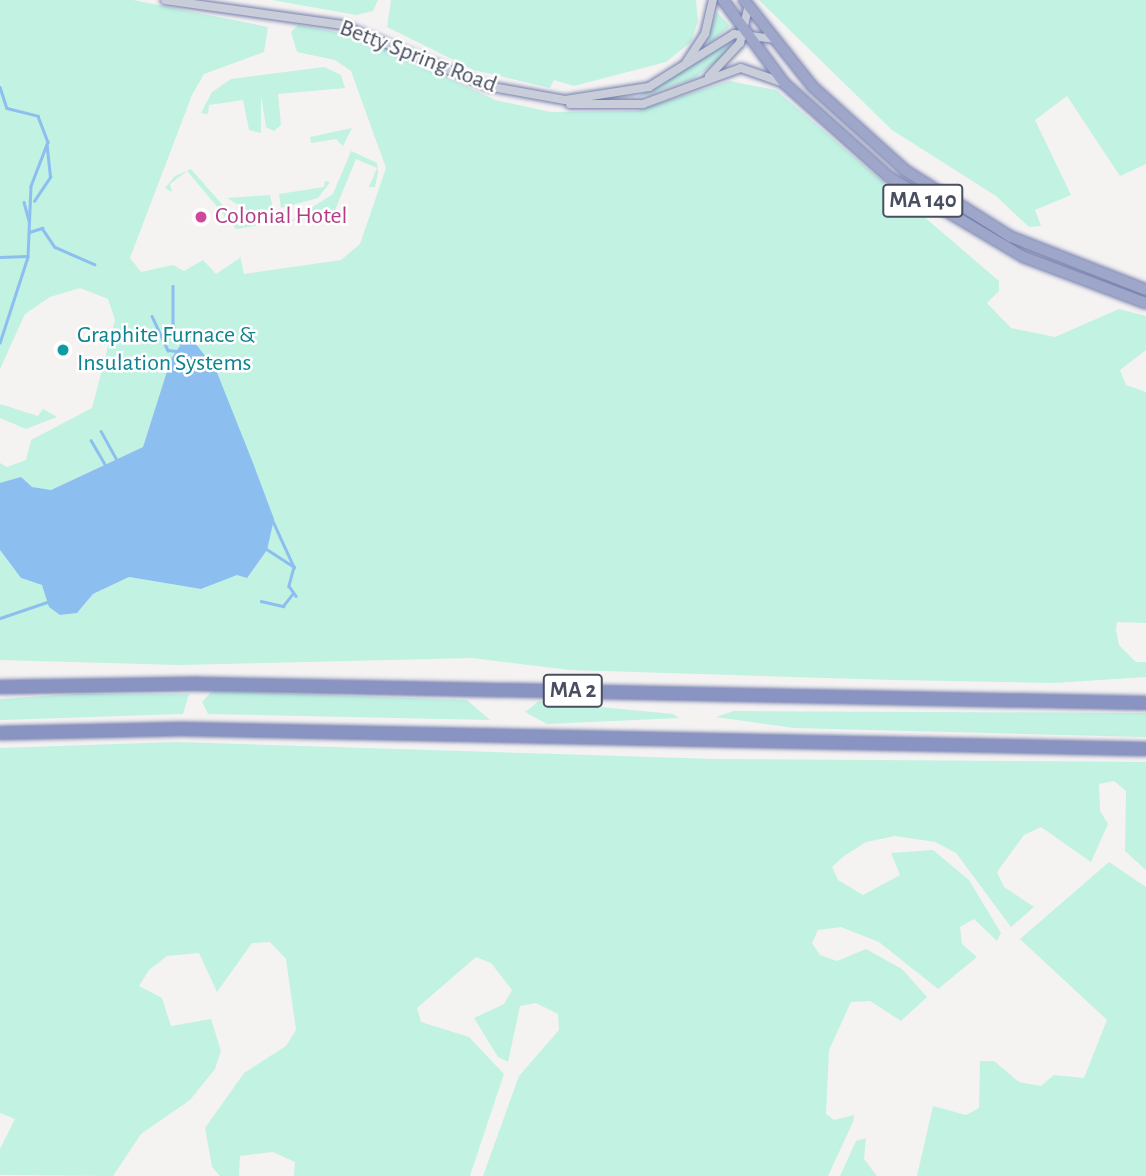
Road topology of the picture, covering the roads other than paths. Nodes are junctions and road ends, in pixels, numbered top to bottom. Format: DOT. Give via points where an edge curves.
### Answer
graph roads {
  1 [pos="165,0"];
  2 [pos="713,0"];
  3 [pos="723,0"];
  4 [pos="746,3"];
  5 [pos="746,33"];
  6 [pos="772,39"];
  7 [pos="678,72"];
  8 [pos="701,82"];
  9 [pos="788,86"];
  10 [pos="547,99"];
  11 [pos="1146,290"];
  12 [pos="1146,303"];
  13 [pos="0,687"];
  14 [pos="1146,703"];
  15 [pos="0,733"];
  16 [pos="1146,748"];
  1 -- 10 [label="street, Betty Spring Road" via="342,25 478,83"];
  2 -- 7 [label="street" via="705,34"];
  3 -- 5 [label="highway, MA 140"];
  4 -- 5 [label="street"];
  4 -- 6 [label="highway, MA 140"];
  5 -- 6 [label="street"];
  5 -- 7 [label="street, Betty Spring Road"];
  5 -- 8 [label="street, Betty Spring Road" via="732,56"];
  5 -- 9 [label="highway, MA 140"];
  6 -- 11 [label="highway, MA 140" via="850,124 968,214 1055,257"];
  7 -- 10 [label="street, Betty Spring Road" via="620,95"];
  8 -- 9 [label="street, Betty Spring Road" via="747,67"];
  8 -- 10 [label="street, Betty Spring Road" via="632,105"];
  9 -- 12 [label="highway, MA 140" via="866,159 937,210 1024,257"];
  13 -- 14 [label="highway, MA 2" via="200,684"];
  15 -- 16 [label="highway, MA 2" via="181,729"];
}
